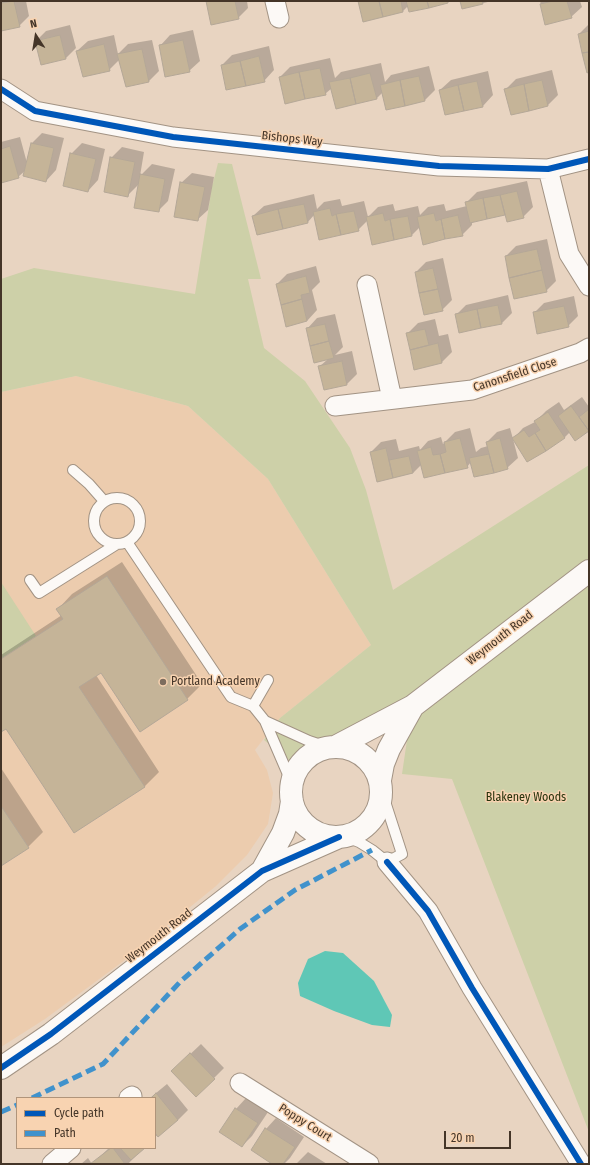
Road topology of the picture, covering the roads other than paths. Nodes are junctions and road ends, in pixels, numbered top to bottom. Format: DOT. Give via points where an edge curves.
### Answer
graph roads {
  1 [pos="1,89"];
  2 [pos="589,159"];
  3 [pos="548,169"];
  4 [pos="367,285"];
  5 [pos="589,286"];
  6 [pos="589,348"];
  7 [pos="392,399"];
  8 [pos="335,406"];
  9 [pos="73,470"];
  10 [pos="104,501"];
  11 [pos="128,542"];
  12 [pos="116,544"];
  13 [pos="589,571"];
  14 [pos="30,580"];
  15 [pos="268,680"];
  16 [pos="253,706"];
  17 [pos="413,706"];
  18 [pos="265,722"];
  19 [pos="331,747"];
  20 [pos="381,784"];
  21 [pos="292,794"];
  22 [pos="342,836"];
  23 [pos="387,862"];
  24 [pos="262,871"];
  25 [pos="1,1068"];
  26 [pos="240,1083"];
  27 [pos="70,1149"];
  28 [pos="359,1162"];
  29 [pos="52,1164"];
  30 [pos="580,1164"];
  1 -- 3 [label="street, Bishops Way" via="35,111 173,137 439,166"];
  2 -- 3 [label="street, Bishops Way"];
  3 -- 5 [label="street" via="569,254"];
  4 -- 7 [label="street"];
  6 -- 7 [label="street, Canonsfield Close" via="472,390"];
  7 -- 8 [label="street, Canonsfield Close"];
  9 -- 10 [label="lane"];
  10 -- 11 [label="lane" via="117,497 130,502 138,510 140,526"];
  10 -- 12 [label="lane" via="96,512 94,525 102,538"];
  11 -- 12 [label="lane"];
  11 -- 16 [label="lane" via="231,697"];
  12 -- 14 [label="lane" via="39,594"];
  13 -- 17 [label="street, Weymouth Road"];
  15 -- 16 [label="lane"];
  16 -- 18 [label="lane"];
  17 -- 19 [label="street, Weymouth Road"];
  17 -- 20 [label="street, Weymouth Road" via="389,749 383,764"];
  18 -- 19 [label="lane" via="309,741"];
  18 -- 21 [label="lane" via="287,772"];
  19 -- 20 [label="street" via="350,749 363,756 374,766"];
  19 -- 21 [label="street" via="316,751 299,766 294,776"];
  20 -- 22 [label="street" via="380,802 375,814 356,832"];
  20 -- 23 [label="lane" via="402,854"];
  21 -- 22 [label="street" via="297,814 304,823 315,831"];
  21 -- 24 [label="street, Weymouth Road" via="290,814 283,833"];
  22 -- 23 [label="lane" via="359,842"];
  22 -- 24 [label="street, Weymouth Road"];
  23 -- 30 [label="street" via="428,911"];
  24 -- 25 [label="street, Weymouth Road" via="51,1034"];
  26 -- 28 [label="street, Poppy Court"];
  27 -- 29 [label="street"];
}
